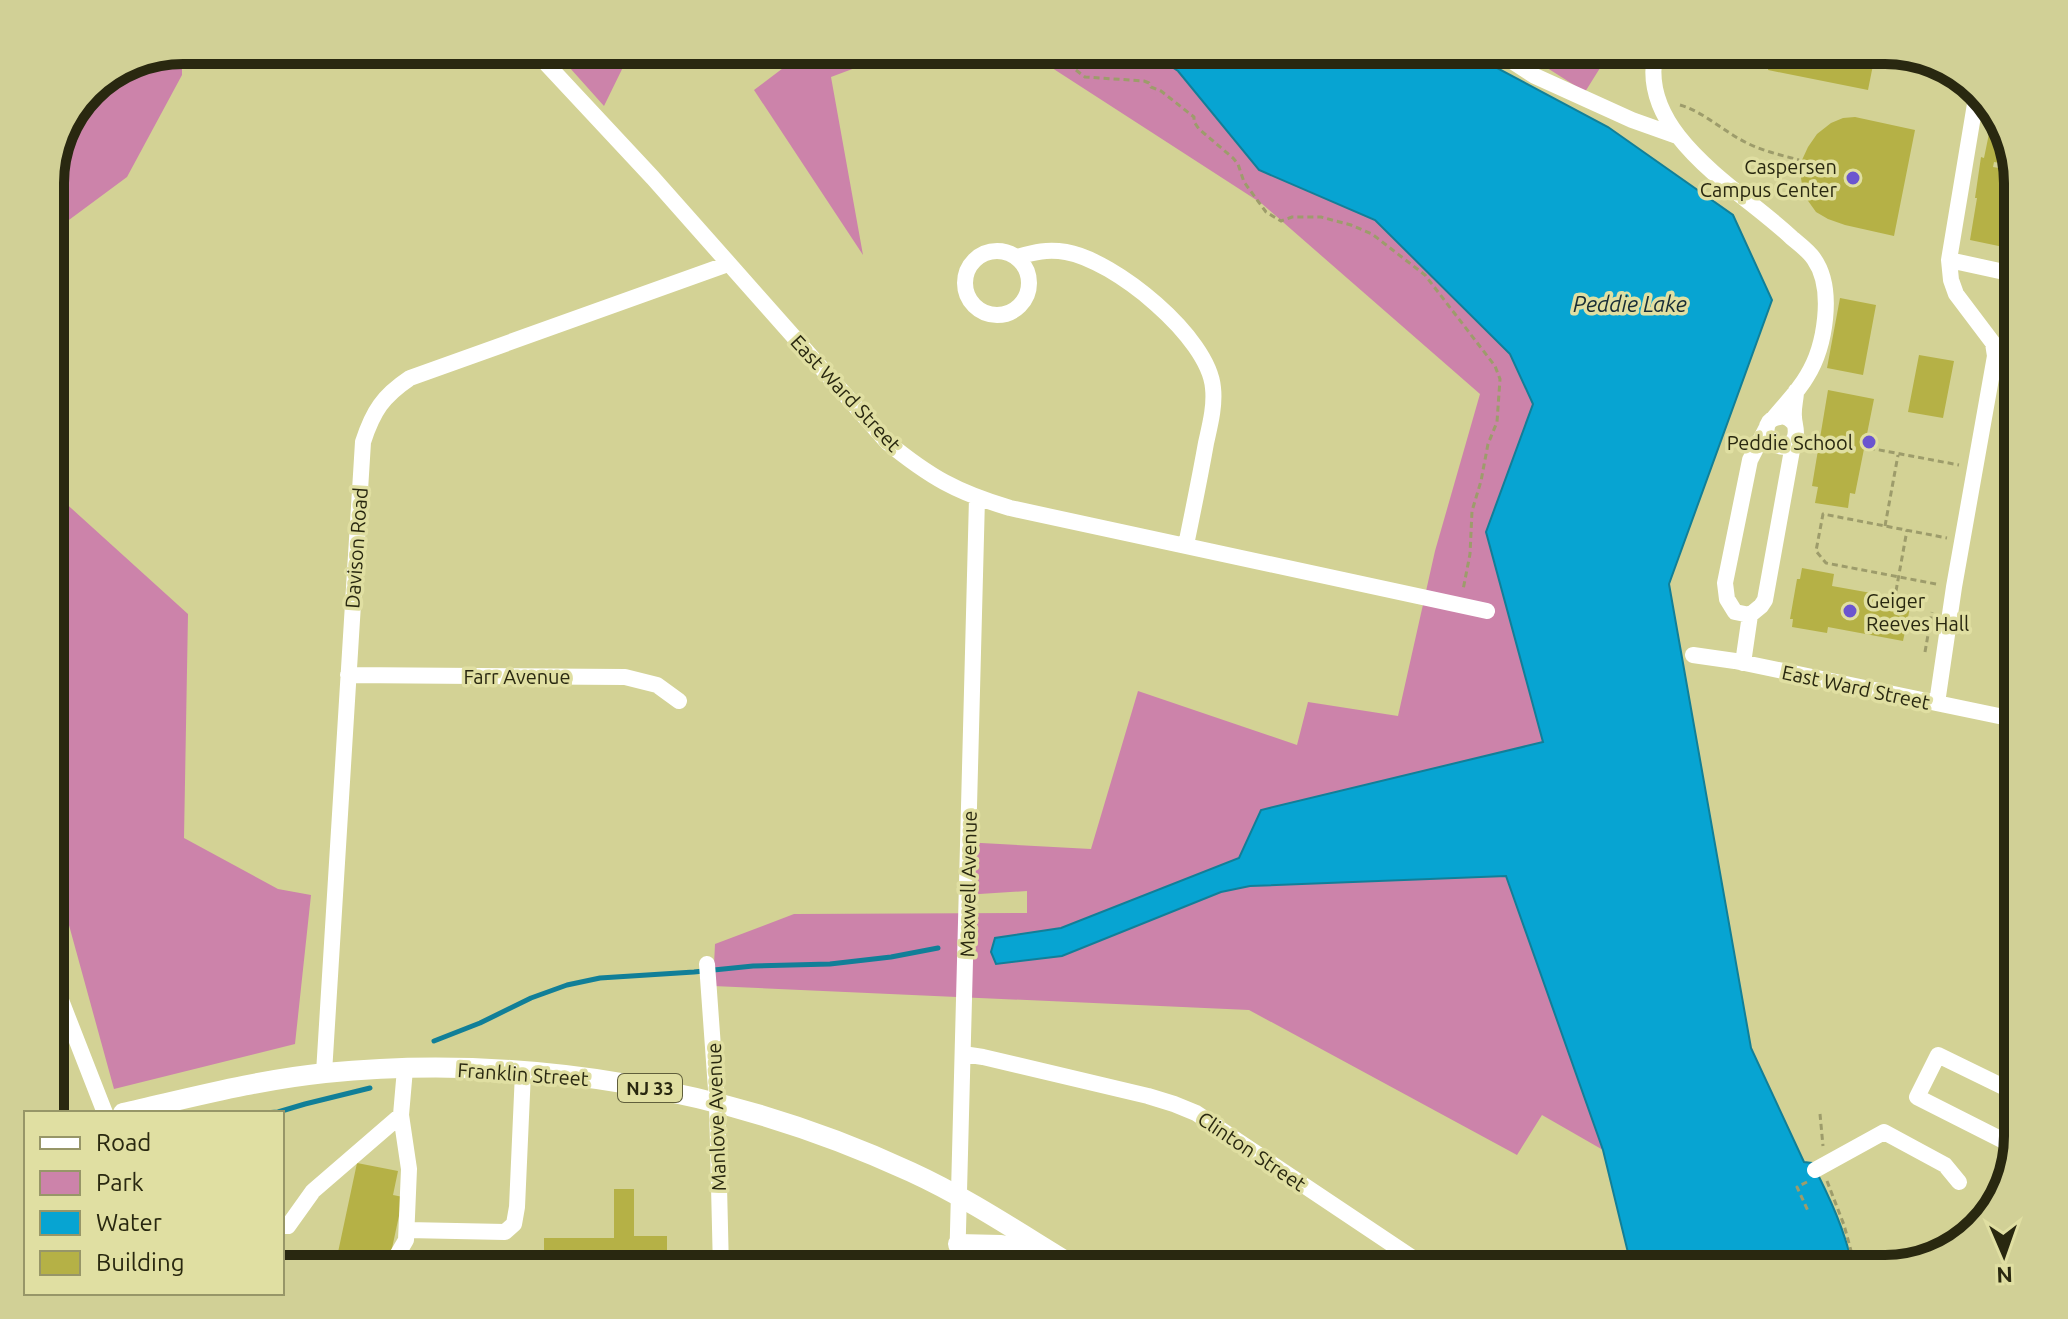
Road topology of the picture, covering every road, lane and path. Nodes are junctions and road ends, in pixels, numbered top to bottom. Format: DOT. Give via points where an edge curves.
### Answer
graph roads {
  1 [pos="547,64"];
  2 [pos="1070,64"];
  3 [pos="1516,64"];
  4 [pos="1655,64"];
  5 [pos="1657,99"];
  6 [pos="1975,106"];
  7 [pos="1677,136"];
  8 [pos="1799,160"];
  9 [pos="1017,257"];
  10 [pos="1949,260"];
  11 [pos="728,264"];
  12 [pos="2004,272"];
  13 [pos="1796,391"];
  14 [pos="1770,423"];
  15 [pos="1794,432"];
  16 [pos="1869,448"];
  17 [pos="1898,453"];
  18 [pos="1959,465"];
  19 [pos="977,498"];
  20 [pos="1885,526"];
  21 [pos="1907,530"];
  22 [pos="1963,541"];
  23 [pos="1186,545"];
  24 [pos="1899,577"];
  25 [pos="1954,587"];
  26 [pos="1896,591"];
  27 [pos="1460,605"];
  28 [pos="1487,611"];
  29 [pos="1932,611"];
  30 [pos="1750,615"];
  31 [pos="1925,652"];
  32 [pos="1693,655"];
  33 [pos="1743,663"];
  34 [pos="348,675"];
  35 [pos="679,701"];
  36 [pos="1937,703"];
  37 [pos="2004,717"];
  38 [pos="707,964"];
  39 [pos="64,1008"];
  40 [pos="963,1054"];
  41 [pos="405,1069"];
  42 [pos="523,1072"];
  43 [pos="324,1073"];
  44 [pos="2004,1087"];
  45 [pos="717,1103"];
  46 [pos="104,1111"];
  47 [pos="132,1111"];
  48 [pos="1820,1114"];
  49 [pos="401,1115"];
  50 [pos="2004,1141"];
  51 [pos="1821,1169"];
  52 [pos="1959,1182"];
  53 [pos="959,1196"];
  54 [pos="1809,1213"];
  55 [pos="284,1226"];
  56 [pos="407,1230"];
  57 [pos="958,1244"];
  58 [pos="397,1255"];
  59 [pos="721,1255"];
  60 [pos="958,1255"];
  61 [pos="1037,1255"];
  62 [pos="1055,1255"];
  63 [pos="1408,1255"];
  64 [pos="1852,1255"];
  1 -- 11 [label="street, East Ward Street"];
  2 -- 27 [label="path" via="1085,77 1144,81 1178,104 1233,158 1266,212 1281,221 1321,217 1372,234 1425,275 1484,350 1500,379 1497,422 1472,511"];
  3 -- 7 [label="street"];
  4 -- 5 [label="street"];
  5 -- 7 [label="street"];
  5 -- 8 [label="path" via="1689,107 1759,149"];
  6 -- 10 [label="street"];
  7 -- 13 [label="street" via="1814,259 1822,277 1824,318 1816,357"];
  9 -- 9 [label="street" via="997,251 971,264 966,293 978,309 997,315 1023,302 1028,273"];
  9 -- 23 [label="street" via="1042,250 1067,252 1111,269 1161,309 1199,350 1213,385 1213,410"];
  10 -- 12 [label="street"];
  10 -- 22 [label="street" via="1956,294 1993,343 1995,356"];
  11 -- 19 [label="street, East Ward Street" via="887,442 920,469"];
  11 -- 34 [label="street, Davison Road" via="410,378 379,404 363,442"];
  13 -- 14 [label="street"];
  13 -- 15 [label="street"];
  14 -- 15 [label="street" via="1784,417"];
  14 -- 15 [label="street" via="1766,432 1777,446 1787,445"];
  14 -- 30 [label="street" via="1750,460 1725,583 1735,612"];
  15 -- 30 [label="street" via="1765,600"];
  16 -- 17 [label="path"];
  17 -- 18 [label="path"];
  17 -- 20 [label="path"];
  19 -- 23 [label="street, East Ward Street"];
  19 -- 40 [label="street, Maxwell Avenue"];
  20 -- 21 [label="path"];
  20 -- 24 [label="path" via="1823,514 1816,551 1826,563"];
  21 -- 22 [label="path"];
  21 -- 24 [label="path"];
  22 -- 25 [label="street"];
  23 -- 27 [label="street, East Ward Street"];
  24 -- 25 [label="path"];
  24 -- 26 [label="path"];
  25 -- 36 [label="street"];
  27 -- 28 [label="street, East Ward Street"];
  29 -- 31 [label="path"];
  30 -- 33 [label="street"];
  32 -- 33 [label="street, East Ward Street"];
  33 -- 36 [label="street, East Ward Street"];
  34 -- 35 [label="street, Farr Avenue" via="625,677 657,685"];
  34 -- 43 [label="street, Davison Road"];
  36 -- 37 [label="street, East Ward Street"];
  38 -- 45 [label="street, Manlove Avenue"];
  39 -- 46 [label="street"];
  40 -- 53 [label="street, Maxwell Avenue"];
  40 -- 63 [label="street, Clinton Street" via="1148,1096 1196,1113"];
  41 -- 42 [label="main road, Franklin Street / NJ 33"];
  41 -- 43 [label="main road, Franklin Street / NJ 33"];
  41 -- 49 [label="street"];
  42 -- 45 [label="main road, Franklin Street / NJ 33" via="590,1078"];
  42 -- 56 [label="street" via="514,1224 505,1232"];
  43 -- 47 [label="main road, Franklin Street / NJ 33"];
  44 -- 50 [label="street" via="1938,1055 1917,1097"];
  45 -- 53 [label="main road, Franklin Street / NJ 33" via="864,1151"];
  45 -- 59 [label="street, Manlove Avenue"];
  48 -- 51 [label="path"];
  49 -- 55 [label="street" via="313,1191"];
  49 -- 56 [label="street" via="409,1169"];
  51 -- 52 [label="street" via="1884,1132 1945,1165"];
  51 -- 54 [label="path" via="1797,1187"];
  51 -- 64 [label="path"];
  53 -- 57 [label="street, Maxwell Avenue"];
  53 -- 62 [label="main road, Franklin Street / NJ 33"];
  56 -- 58 [label="street"];
  57 -- 60 [label="street, Maxwell Avenue"];
  57 -- 61 [label="main road" via="1001,1245"];
}
